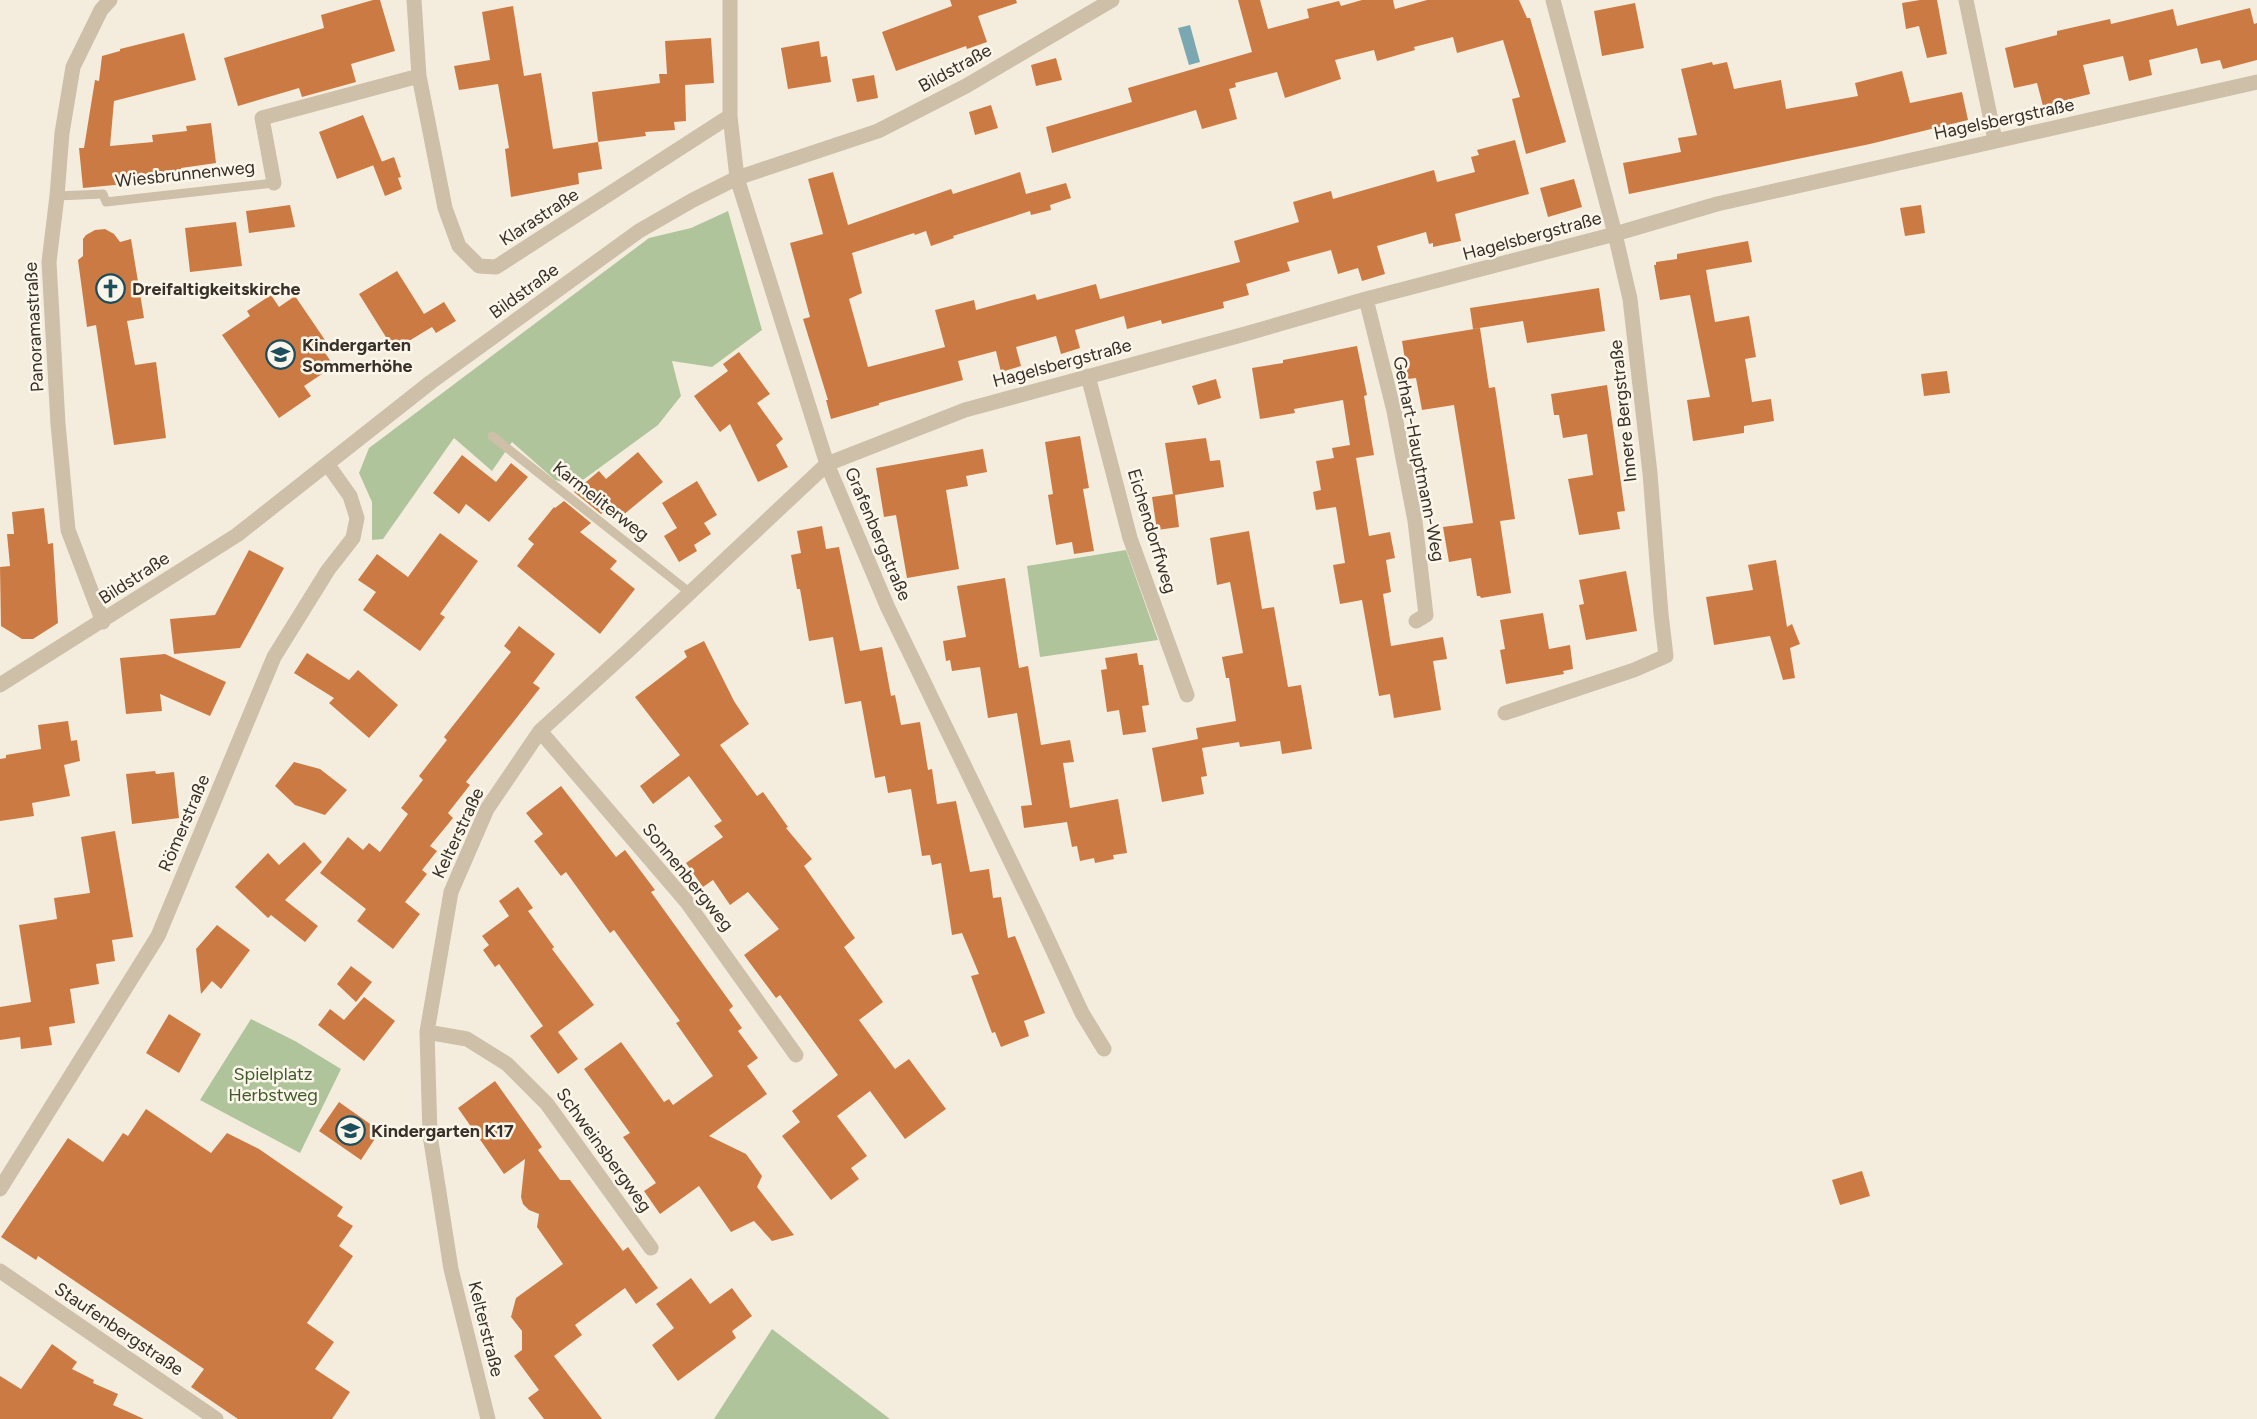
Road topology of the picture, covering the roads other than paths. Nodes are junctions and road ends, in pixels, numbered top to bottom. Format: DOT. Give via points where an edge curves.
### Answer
graph roads {
  1 [pos="110,0"];
  2 [pos="414,0"];
  3 [pos="730,0"];
  4 [pos="1113,0"];
  5 [pos="1553,0"];
  6 [pos="1966,0"];
  7 [pos="419,76"];
  8 [pos="2257,82"];
  9 [pos="730,116"];
  10 [pos="1995,140"];
  11 [pos="737,178"];
  12 [pos="274,183"];
  13 [pos="57,196"];
  14 [pos="1616,234"];
  15 [pos="1366,299"];
  16 [pos="1088,376"];
  17 [pos="492,436"];
  18 [pos="826,464"];
  19 [pos="328,465"];
  20 [pos="689,592"];
  21 [pos="1416,621"];
  22 [pos="103,622"];
  23 [pos="0,685"];
  24 [pos="1187,695"];
  25 [pos="1505,713"];
  26 [pos="540,731"];
  27 [pos="427,1032"];
  28 [pos="1104,1049"];
  29 [pos="796,1055"];
  30 [pos="0,1189"];
  31 [pos="651,1248"];
  32 [pos="0,1271"];
  33 [pos="216,1419"];
  34 [pos="488,1419"];
  1 -- 13 [label="street, Panoramastraße" via="101,10 73,67"];
  2 -- 7 [label="street, Klarastraße"];
  3 -- 9 [label="street, Grafenbergstraße"];
  4 -- 11 [label="street, Bildstraße" via="966,86 878,131"];
  5 -- 14 [label="street, Innere Bergstraße"];
  6 -- 10 [label="street"];
  7 -- 9 [label="street, Klarastraße" via="446,208 459,246 479,266 496,267"];
  7 -- 12 [label="street, Wiesbrunnenweg" via="262,118"];
  8 -- 10 [label="street, Hagelsbergstraße"];
  9 -- 11 [label="street, Grafenbergstraße"];
  10 -- 14 [label="street, Hagelsbergstraße" via="1717,204"];
  11 -- 18 [label="street, Grafenbergstraße"];
  11 -- 19 [label="street, Bildstraße" via="639,231 431,382"];
  12 -- 13 [label="lane, Wiesbrunnenweg" via="106,202 103,194"];
  13 -- 22 [label="street, Panoramastraße" via="49,262 68,530"];
  14 -- 15 [label="street, Hagelsbergstraße"];
  14 -- 25 [label="street, Innere Bergstraße" via="1630,299 1666,656"];
  15 -- 16 [label="street, Hagelsbergstraße"];
  15 -- 21 [label="street, Gerhart-Hauptmann-Weg" via="1394,411 1415,520 1426,615"];
  16 -- 18 [label="street, Hagelsbergstraße" via="965,410"];
  16 -- 24 [label="street, Eichendorffweg" via="1130,538"];
  17 -- 20 [label="lane, Karmeliterweg"];
  18 -- 20 [label="street, Kelterstraße"];
  18 -- 28 [label="street, Grafenbergstraße" via="888,608 1082,1013"];
  19 -- 22 [label="street, Bildstraße" via="237,535"];
  19 -- 30 [label="street, Römerstraße" via="350,496 357,518 353,538 327,570 274,657 158,936"];
  20 -- 26 [label="street, Kelterstraße"];
  22 -- 23 [label="street, Bildstraße"];
  26 -- 27 [label="street, Kelterstraße" via="486,809 452,892"];
  26 -- 29 [label="street, Sonnenbergweg" via="686,901"];
  27 -- 31 [label="street, Schweinsbergweg" via="467,1039 507,1064 548,1104"];
  27 -- 34 [label="street, Kelterstraße" via="430,1135 451,1269"];
  32 -- 33 [label="street, Staufenbergstraße"];
}
